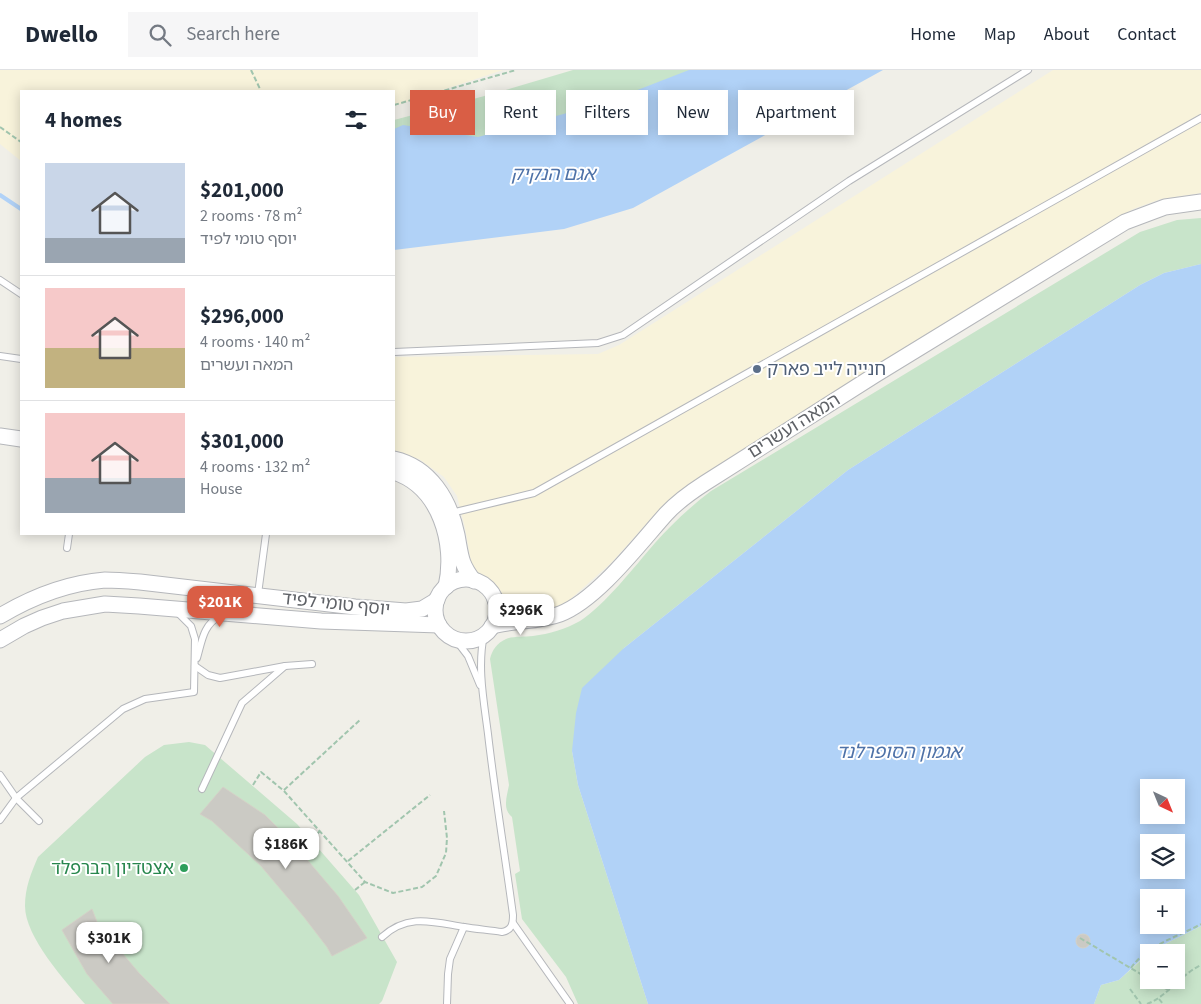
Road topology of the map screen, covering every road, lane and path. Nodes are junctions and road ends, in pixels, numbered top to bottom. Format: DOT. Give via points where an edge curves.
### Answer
graph roads {
  1 [pos="251,70"];
  2 [pos="516,70"];
  3 [pos="1028,70"];
  4 [pos="261,90"];
  5 [pos="395,105"];
  6 [pos="1201,118"];
  7 [pos="0,127"];
  8 [pos="20,141"];
  9 [pos="1201,202"];
  10 [pos="0,280"];
  11 [pos="20,293"];
  12 [pos="395,352"];
  13 [pos="0,356"];
  14 [pos="20,359"];
  15 [pos="0,436"];
  16 [pos="20,440"];
  17 [pos="395,458"];
  18 [pos="395,472"];
  19 [pos="451,513"];
  20 [pos="69,535"];
  21 [pos="266,535"];
  22 [pos="67,548"];
  23 [pos="474,581"];
  24 [pos="441,594"];
  25 [pos="258,596"];
  26 [pos="495,600"];
  27 [pos="173,608"];
  28 [pos="226,613"];
  29 [pos="0,616"];
  30 [pos="544,618"];
  31 [pos="439,625"];
  32 [pos="488,631"];
  33 [pos="455,639"];
  34 [pos="0,640"];
  35 [pos="312,664"];
  36 [pos="195,666"];
  37 [pos="285,666"];
  38 [pos="483,690"];
  39 [pos="361,719"];
  40 [pos="0,775"];
  41 [pos="253,785"];
  42 [pos="202,789"];
  43 [pos="284,791"];
  44 [pos="430,795"];
  45 [pos="16,798"];
  46 [pos="444,811"];
  47 [pos="0,820"];
  48 [pos="38,820"];
  49 [pos="320,831"];
  50 [pos="311,840"];
  51 [pos="347,862"];
  52 [pos="365,882"];
  53 [pos="355,890"];
  54 [pos="513,923"];
  55 [pos="1201,924"];
  56 [pos="464,927"];
  57 [pos="382,937"];
  58 [pos="1080,938"];
  59 [pos="1201,965"];
  60 [pos="1131,968"];
  61 [pos="1140,973"];
  62 [pos="1130,989"];
  63 [pos="1168,990"];
  64 [pos="1159,999"];
  65 [pos="447,1004"];
  66 [pos="570,1004"];
  67 [pos="1141,1004"];
  68 [pos="1147,1004"];
  69 [pos="1163,1004"];
  1 -- 4 [label="path"];
  2 -- 5 [label="path"];
  3 -- 12 [label="lane" via="849,181 623,335 598,343"];
  6 -- 19 [label="lane" via="534,493"];
  7 -- 8 [label="path"];
  9 -- 30 [label="street, המאה ועשרים" via="1165,207 1125,222 705,482 668,513 605,582 573,608"];
  10 -- 11 [label="lane"];
  13 -- 14 [label="lane"];
  15 -- 16 [label="street"];
  17 -- 19 [label="street" via="425,475 446,499"];
  18 -- 24 [label="street" via="424,492 441,519 449,552 449,575"];
  19 -- 23 [label="street" via="464,566"];
  20 -- 22 [label="lane"];
  21 -- 25 [label="lane"];
  23 -- 24 [label="street" via="459,580"];
  23 -- 26 [label="street" via="483,585"];
  24 -- 25 [label="street, יוסף טומי לפיד" via="422,608 406,611"];
  24 -- 31 [label="street" via="436,613"];
  25 -- 29 [label="street, יוסף טומי לפיד" via="106,580 55,590"];
  26 -- 30 [label="street" via="508,609"];
  26 -- 32 [label="street" via="497,609"];
  27 -- 28 [label="street, יוסף טומי לפיד"];
  27 -- 34 [label="street, יוסף טומי לפיד" via="105,604 63,611 24,626"];
  27 -- 36 [label="lane" via="192,626"];
  28 -- 31 [label="street, יוסף טומי לפיד" via="321,621"];
  28 -- 36 [label="lane" via="213,620 205,630"];
  30 -- 32 [label="street, המאה ועשרים" via="503,623"];
  31 -- 33 [label="street"];
  32 -- 33 [label="street" via="475,640"];
  32 -- 38 [label="lane" via="481,651"];
  33 -- 38 [label="lane" via="468,656"];
  35 -- 37 [label="lane"];
  36 -- 37 [label="lane" via="220,678"];
  36 -- 45 [label="lane" via="194,692 145,699 124,710"];
  37 -- 42 [label="lane" via="242,703"];
  38 -- 54 [label="lane"];
  39 -- 43 [label="path"];
  40 -- 45 [label="lane"];
  41 -- 43 [label="path" via="261,772"];
  43 -- 49 [label="path"];
  44 -- 51 [label="path"];
  45 -- 47 [label="lane"];
  45 -- 48 [label="lane"];
  46 -- 52 [label="path" via="446,854 436,876 422,887 393,893"];
  49 -- 50 [label="path"];
  49 -- 51 [label="path"];
  51 -- 52 [label="path"];
  52 -- 53 [label="path"];
  54 -- 56 [label="lane" via="508,931 502,932"];
  54 -- 66 [label="lane"];
  55 -- 60 [label="path" via="1151,948"];
  56 -- 57 [label="lane" via="412,921 392,928"];
  56 -- 65 [label="lane" via="450,959"];
  58 -- 60 [label="path"];
  59 -- 63 [label="path"];
  60 -- 61 [label="path"];
  62 -- 67 [label="path"];
  63 -- 64 [label="path"];
  64 -- 68 [label="path"];
  64 -- 69 [label="path"];
}
